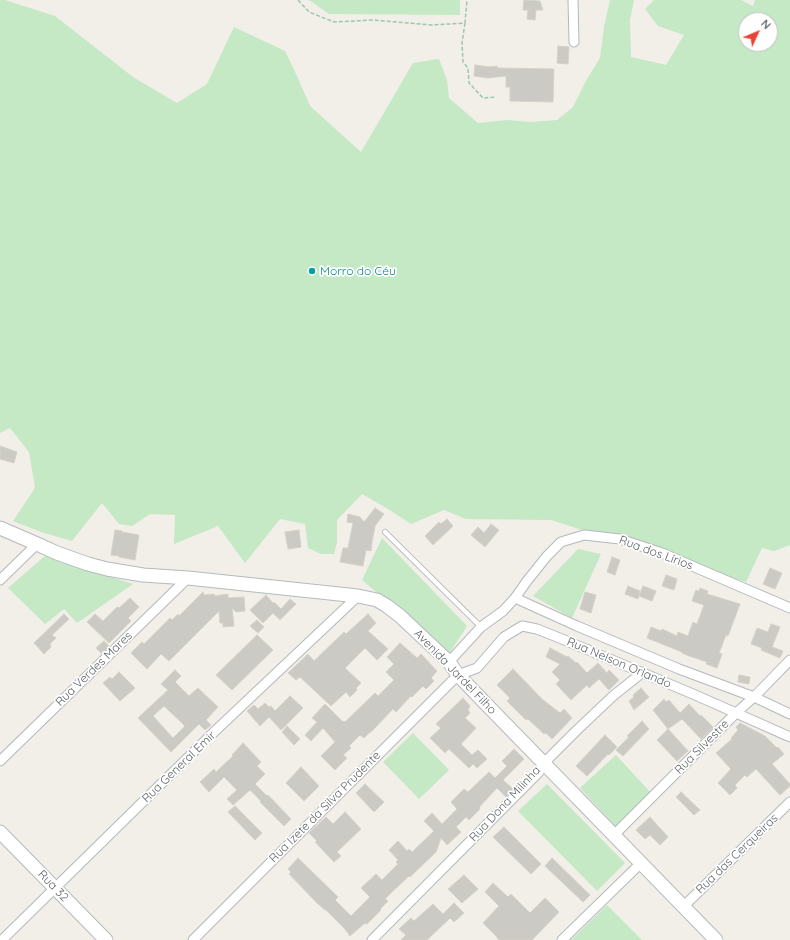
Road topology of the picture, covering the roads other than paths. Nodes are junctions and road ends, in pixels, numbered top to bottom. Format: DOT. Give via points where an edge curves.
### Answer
graph roads {
  1 [pos="573,0"];
  2 [pos="574,42"];
  3 [pos="0,528"];
  4 [pos="385,532"];
  5 [pos="37,544"];
  6 [pos="188,578"];
  7 [pos="0,580"];
  8 [pos="358,596"];
  9 [pos="515,598"];
  10 [pos="790,608"];
  11 [pos="481,627"];
  12 [pos="790,660"];
  13 [pos="449,662"];
  14 [pos="642,672"];
  15 [pos="458,675"];
  16 [pos="754,697"];
  17 [pos="736,713"];
  18 [pos="790,714"];
  19 [pos="790,737"];
  20 [pos="0,761"];
  21 [pos="543,764"];
  22 [pos="790,802"];
  23 [pos="0,832"];
  24 [pos="614,835"];
  25 [pos="641,863"];
  26 [pos="55,888"];
  27 [pos="684,906"];
  28 [pos="2,940"];
  29 [pos="106,940"];
  30 [pos="193,940"];
  31 [pos="372,940"];
  32 [pos="562,940"];
  33 [pos="716,940"];
  1 -- 2 [label="street"];
  3 -- 5 [label="main road, Avenida Jardel Filho"];
  4 -- 11 [label="lane"];
  5 -- 6 [label="main road, Avenida Jardel Filho" via="107,569"];
  5 -- 7 [label="street"];
  6 -- 8 [label="main road, Avenida Jardel Filho"];
  6 -- 20 [label="street, Rua Verdes Mares"];
  8 -- 13 [label="main road, Avenida Jardel Filho" via="378,600 387,606"];
  8 -- 26 [label="street, Rua General Emir"];
  9 -- 10 [label="street, Rua dos Lírios" via="527,580 561,542 584,535 620,539 662,553"];
  9 -- 11 [label="street, Rua dos Lírios" via="503,611"];
  9 -- 16 [label="street, Rua Nelson Orlando" via="679,669"];
  11 -- 13 [label="street, Rua dos Lírios"];
  12 -- 16 [label="street, Rua Silvestre"];
  13 -- 15 [label="main road, Avenida Jardel Filho"];
  14 -- 15 [label="street, Rua Nelson Orlando" via="537,629 522,626 504,637 477,668"];
  14 -- 17 [label="street, Rua Nelson Orlando"];
  14 -- 21 [label="street, Rua Dona Milinha" via="613,696"];
  15 -- 21 [label="main road, Avenida Jardel Filho"];
  15 -- 30 [label="street, Rua Izete da Silva Prudente"];
  16 -- 17 [label="street, Rua Silvestre"];
  16 -- 18 [label="street, Rua Nelson Orlando"];
  17 -- 19 [label="street, Rua Nelson Orlando"];
  17 -- 24 [label="street, Rua Silvestre"];
  21 -- 24 [label="main road, Avenida Jardel Filho"];
  21 -- 31 [label="street, Rua Dona Milinha" via="539,772"];
  22 -- 27 [label="street, Rua das Cerqueiras"];
  23 -- 26 [label="main road, Rua 32"];
  24 -- 25 [label="main road, Avenida Jardel Filho"];
  25 -- 27 [label="main road, Avenida Jardel Filho"];
  25 -- 32 [label="street"];
  26 -- 28 [label="street, Rua General Emir"];
  26 -- 29 [label="main road, Rua 32"];
  27 -- 33 [label="main road, Avenida Jardel Filho"];
}
